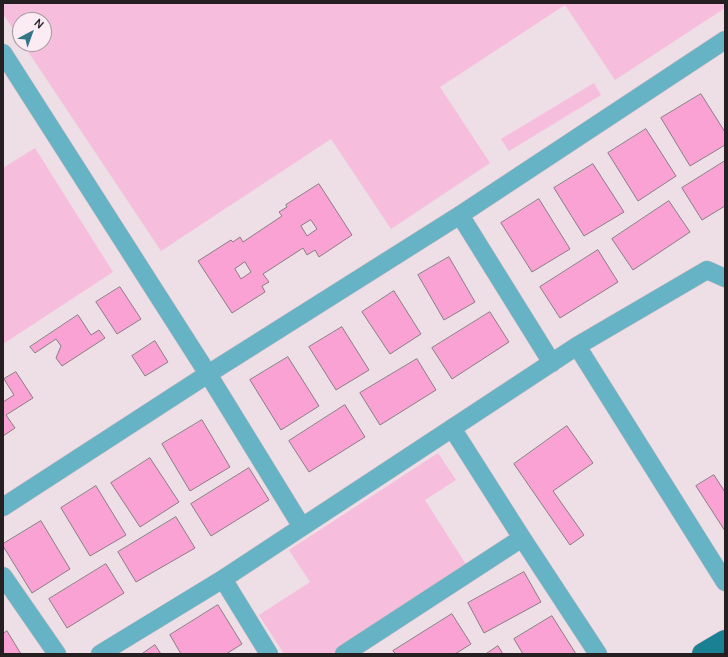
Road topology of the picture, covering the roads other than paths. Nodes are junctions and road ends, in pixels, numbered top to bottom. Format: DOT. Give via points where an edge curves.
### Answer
graph roads {
  1 [pos="725,40"];
  2 [pos="3,53"];
  3 [pos="460,214"];
  4 [pos="725,278"];
  5 [pos="577,346"];
  6 [pos="552,363"];
  7 [pos="208,374"];
  8 [pos="452,428"];
  9 [pos="3,507"];
  10 [pos="302,527"];
  11 [pos="522,538"];
  12 [pos="3,576"];
  13 [pos="223,579"];
  14 [pos="725,582"];
  15 [pos="725,640"];
  16 [pos="57,654"];
  17 [pos="100,654"];
  18 [pos="269,654"];
  19 [pos="344,654"];
  20 [pos="598,654"];
  21 [pos="703,654"];
  1 -- 3 [label="street"];
  2 -- 7 [label="street"];
  3 -- 6 [label="street"];
  3 -- 7 [label="street"];
  4 -- 5 [label="street" via="707,270"];
  5 -- 6 [label="street"];
  5 -- 14 [label="street"];
  6 -- 8 [label="street"];
  7 -- 9 [label="street"];
  7 -- 10 [label="street"];
  8 -- 10 [label="street"];
  8 -- 11 [label="street"];
  10 -- 13 [label="street"];
  11 -- 19 [label="street"];
  11 -- 20 [label="street"];
  12 -- 16 [label="street"];
  13 -- 17 [label="street"];
  13 -- 18 [label="street"];
  15 -- 21 [label="main road"];
}
